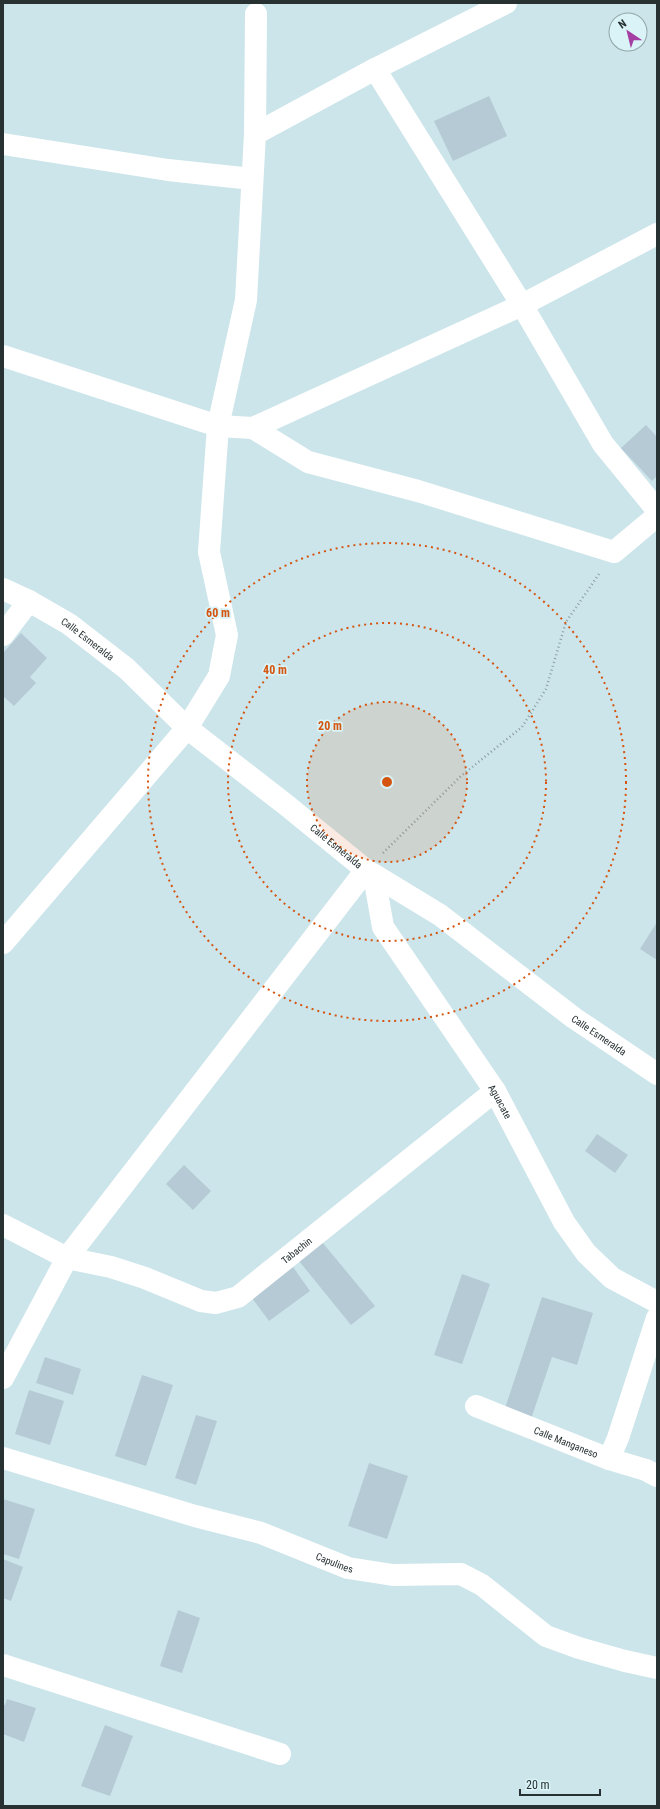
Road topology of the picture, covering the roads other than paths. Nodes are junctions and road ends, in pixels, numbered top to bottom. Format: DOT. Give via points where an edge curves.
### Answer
graph roads {
  1 [pos="506,3"];
  2 [pos="256,14"];
  3 [pos="375,69"];
  4 [pos="255,134"];
  5 [pos="3,144"];
  6 [pos="252,179"];
  7 [pos="657,234"];
  8 [pos="522,305"];
  9 [pos="3,356"];
  10 [pos="218,426"];
  11 [pos="253,428"];
  12 [pos="657,510"];
  13 [pos="657,516"];
  14 [pos="3,589"];
  15 [pos="29,601"];
  16 [pos="3,635"];
  17 [pos="187,728"];
  18 [pos="370,873"];
  19 [pos="3,943"];
  20 [pos="657,1074"];
  21 [pos="496,1091"];
  22 [pos="3,1225"];
  23 [pos="67,1258"];
  24 [pos="657,1302"];
  25 [pos="657,1318"];
  26 [pos="3,1378"];
  27 [pos="476,1406"];
  28 [pos="3,1458"];
  29 [pos="609,1459"];
  30 [pos="657,1476"];
  31 [pos="3,1665"];
  32 [pos="657,1668"];
  33 [pos="280,1754"];
  1 -- 3 [label="street"];
  2 -- 4 [label="street"];
  3 -- 4 [label="street"];
  3 -- 8 [label="street"];
  4 -- 6 [label="street"];
  5 -- 6 [label="street" via="168,170"];
  6 -- 10 [label="street" via="246,300"];
  7 -- 8 [label="street"];
  8 -- 11 [label="street"];
  8 -- 12 [label="street" via="603,444"];
  9 -- 10 [label="street"];
  10 -- 11 [label="street"];
  10 -- 17 [label="street" via="209,552 227,635 219,676"];
  11 -- 13 [label="street" via="308,462 418,491 614,552"];
  14 -- 15 [label="street, Calle Esmeralda"];
  15 -- 16 [label="street"];
  15 -- 17 [label="street, Calle Esmeralda" via="69,624 127,669"];
  17 -- 18 [label="street, Calle Esmeralda"];
  17 -- 19 [label="street"];
  18 -- 20 [label="street, Calle Esmeralda" via="440,915 574,1018"];
  18 -- 21 [label="street, Aguacate" via="383,927"];
  18 -- 23 [label="street"];
  21 -- 23 [label="street, Tabachin" via="238,1297 216,1303 201,1301 111,1267"];
  21 -- 24 [label="street, Aguacate" via="564,1222 586,1253 612,1278"];
  22 -- 23 [label="street, Tabachin"];
  23 -- 26 [label="street"];
  25 -- 29 [label="street"];
  27 -- 29 [label="street, Calle Manganeso"];
  28 -- 32 [label="street, Capulines" via="195,1516 261,1532 348,1568 393,1575 461,1574 482,1585 546,1636 579,1648"];
  29 -- 30 [label="street, Calle Manganeso"];
  31 -- 33 [label="street"];
}
